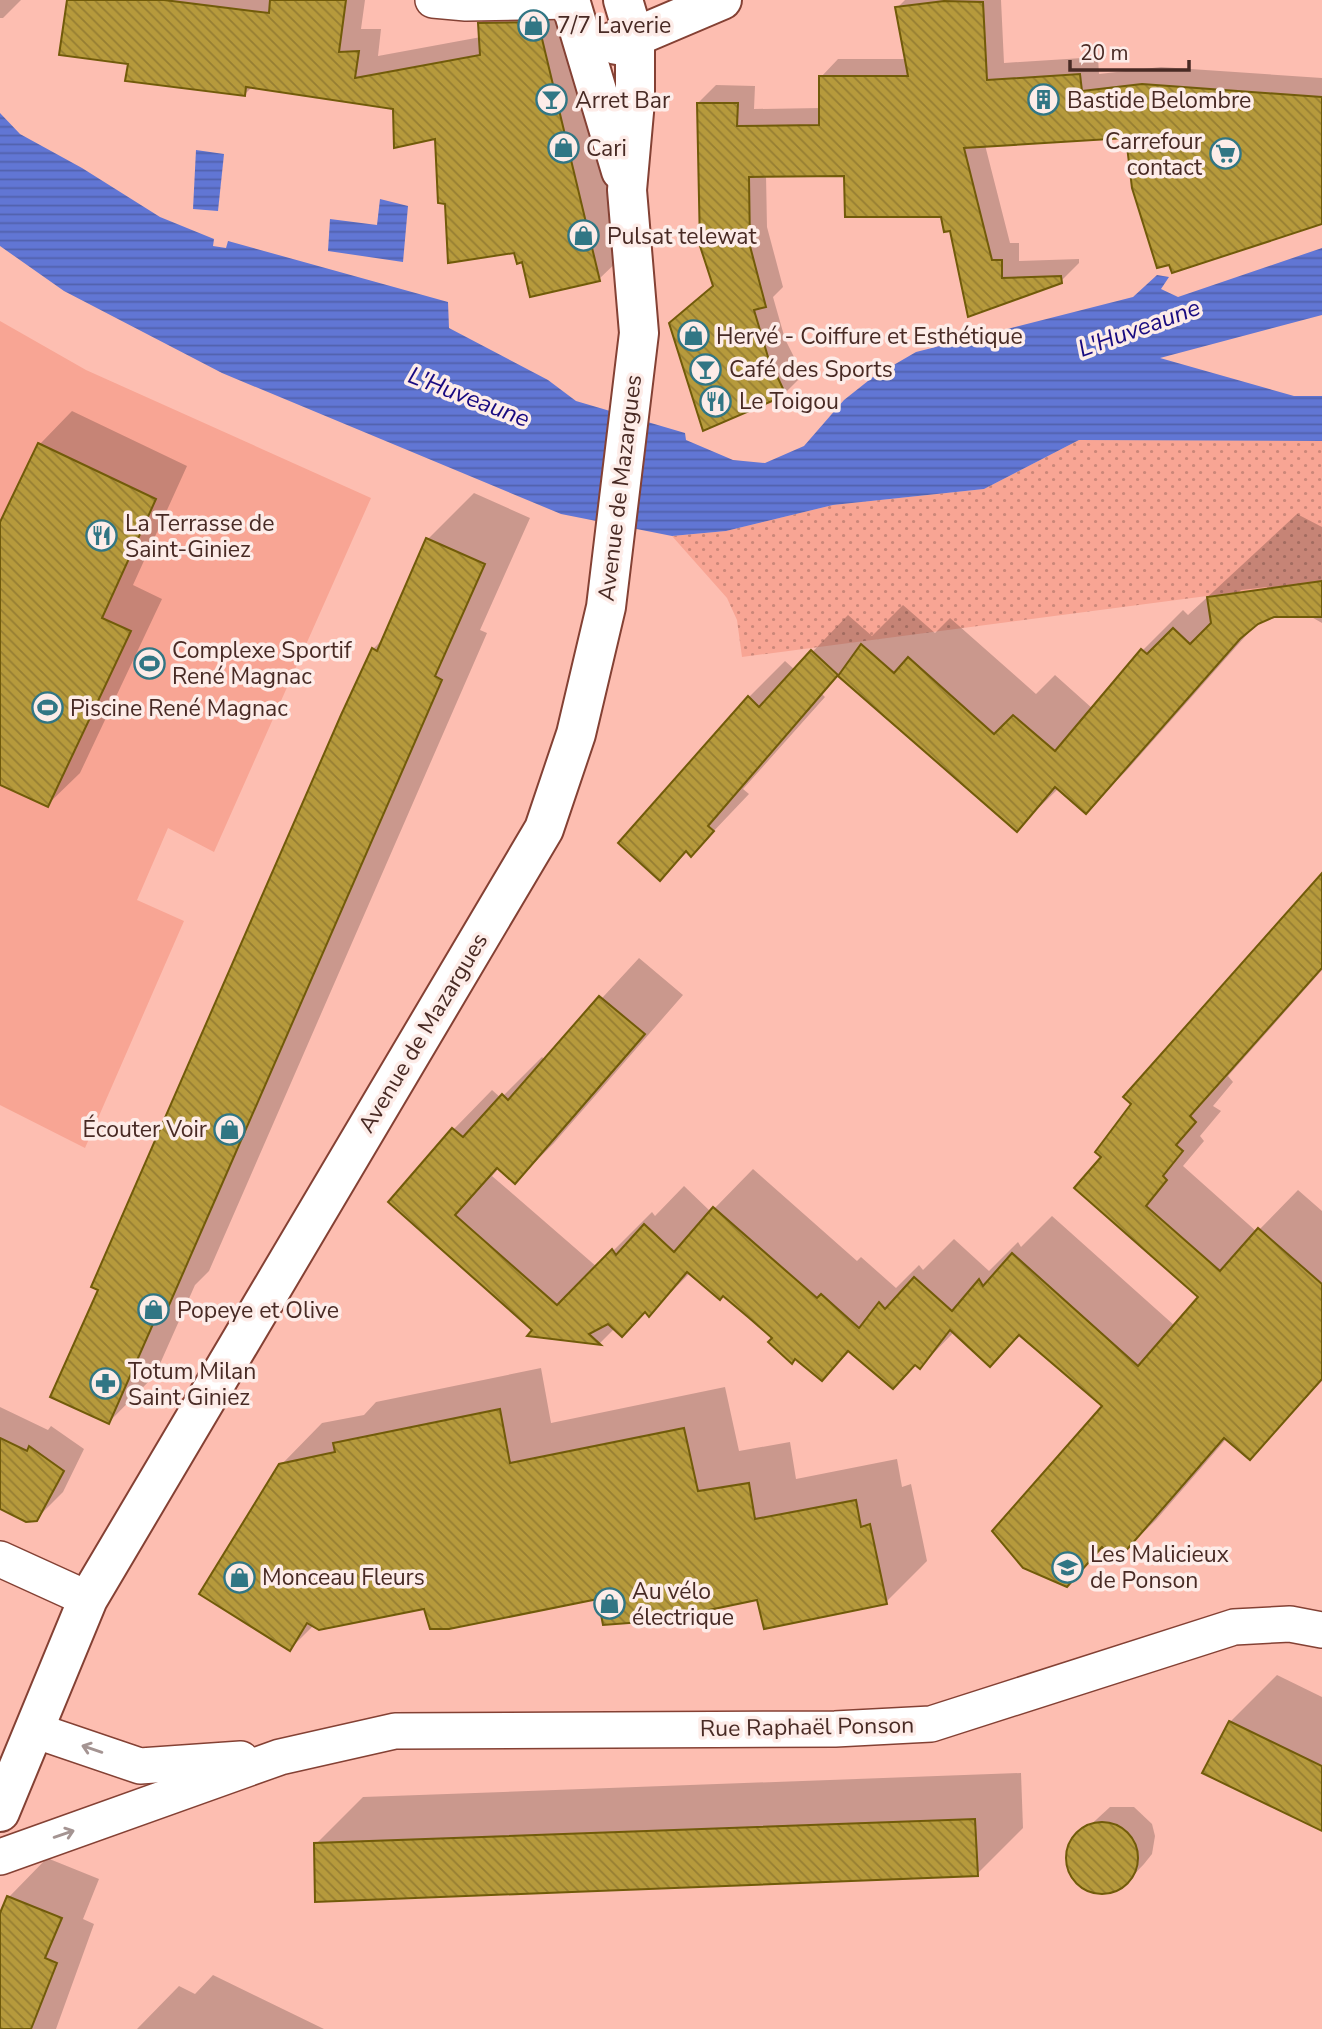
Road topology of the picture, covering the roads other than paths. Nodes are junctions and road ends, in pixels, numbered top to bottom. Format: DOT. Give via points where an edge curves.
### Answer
graph roads {
  1 [pos="433,0"];
  2 [pos="570,0"];
  3 [pos="623,0"];
  4 [pos="722,0"];
  5 [pos="635,40"];
  6 [pos="627,190"];
  7 [pos="0,1559"];
  8 [pos="88,1599"];
  9 [pos="1322,1630"];
  10 [pos="34,1730"];
  11 [pos="280,1757"];
  12 [pos="140,1766"];
  13 [pos="146,1805"];
  14 [pos="0,1812"];
  15 [pos="0,1857"];
  1 -- 2 [label="street"];
  2 -- 5 [label="street" via="599,35 616,45"];
  2 -- 6 [label="street, Avenue de Mazargues"];
  3 -- 5 [label="street, Avenue de Mazargues"];
  4 -- 5 [label="street"];
  5 -- 6 [label="street, Avenue de Mazargues"];
  6 -- 8 [label="street, Avenue de Mazargues" via="639,333 606,607 576,734 544,829"];
  7 -- 8 [label="street"];
  8 -- 10 [label="street, Avenue de Mazargues"];
  9 -- 11 [label="street, Rue Raphaël Ponson" via="1290,1624 1234,1626 931,1724 835,1729 395,1731"];
  12 -- 10 [label="street, Rue Raphaël Ponson, one-way"];
  10 -- 14 [label="street, Avenue de Mazargues"];
  11 -- 12 [label="street, Rue Raphaël Ponson"];
  11 -- 13 [label="street, Rue Raphaël Ponson"];
  12 -- 13 [label="street"];
  15 -- 13 [label="street, Rue Raphaël Ponson, one-way"];
}
